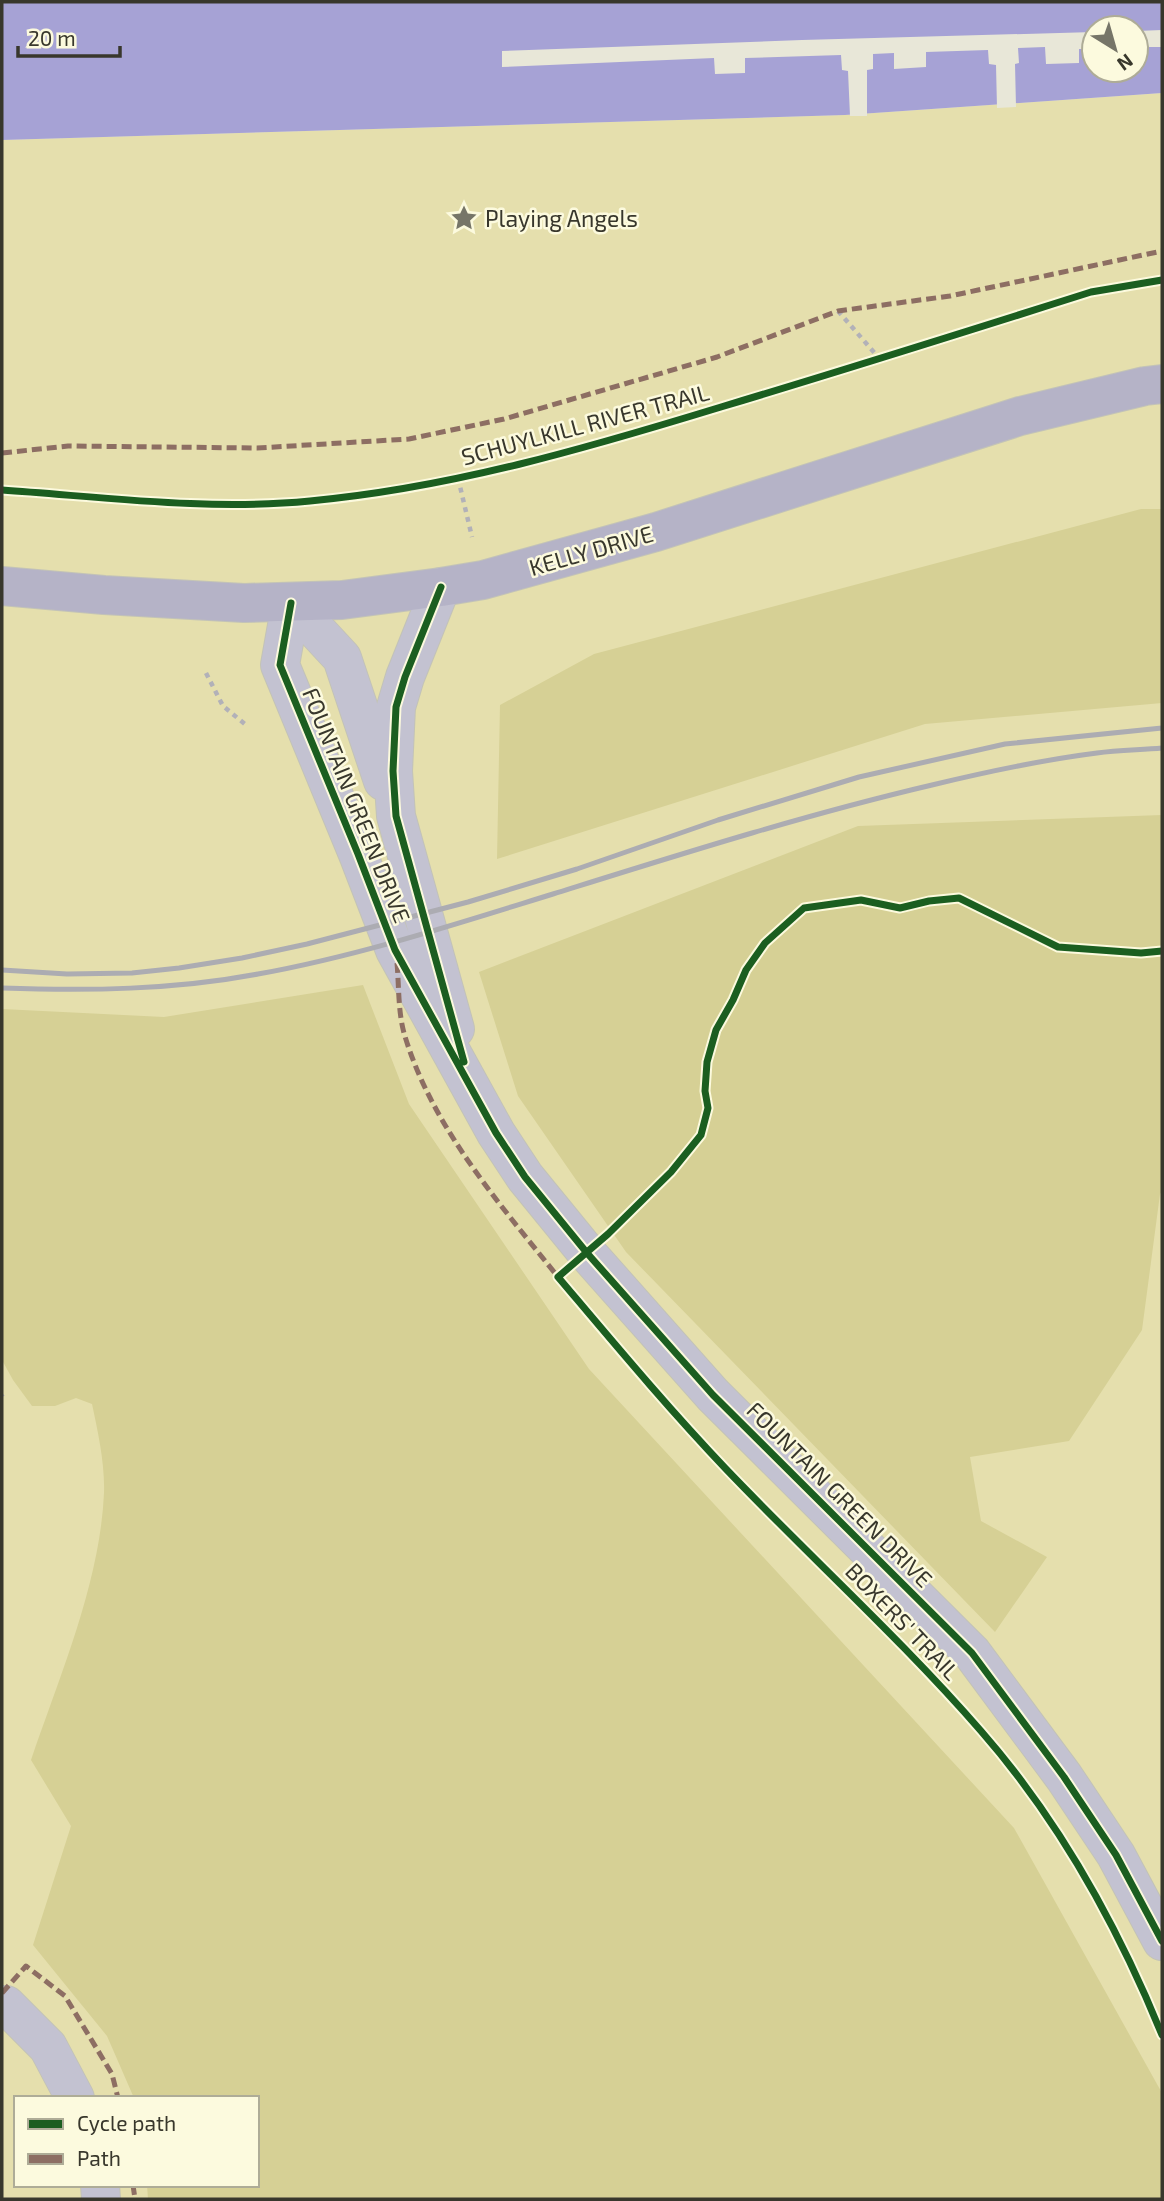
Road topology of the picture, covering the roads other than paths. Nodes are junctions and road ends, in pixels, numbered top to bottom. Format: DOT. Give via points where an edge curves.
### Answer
graph roads {
  1 [pos="1162,384"];
  2 [pos="2,586"];
  3 [pos="441,587"];
  4 [pos="291,603"];
  5 [pos="396,816"];
  6 [pos="471,1089"];
  7 [pos="1162,1941"];
  8 [pos="2,2004"];
  9 [pos="74,2096"];
  1 -- 3 [label="main road, KELLY DRIVE" via="1020,416 656,532 483,580"];
  2 -- 4 [label="main road, KELLY DRIVE" via="129,597"];
  3 -- 4 [label="main road, KELLY DRIVE"];
  3 -- 5 [label="street, FOUNTAIN GREEN DRIVE" via="396,706"];
  4 -- 5 [label="street, FOUNTAIN GREEN DRIVE" via="342,658"];
  4 -- 6 [label="street, FOUNTAIN GREEN DRIVE" via="279,665 395,950"];
  5 -- 6 [label="street, FOUNTAIN GREEN DRIVE"];
  6 -- 7 [label="street, FOUNTAIN GREEN DRIVE" via="524,1177 695,1375 972,1653 1116,1855"];
  8 -- 9 [label="street" via="48,2047"];
}
